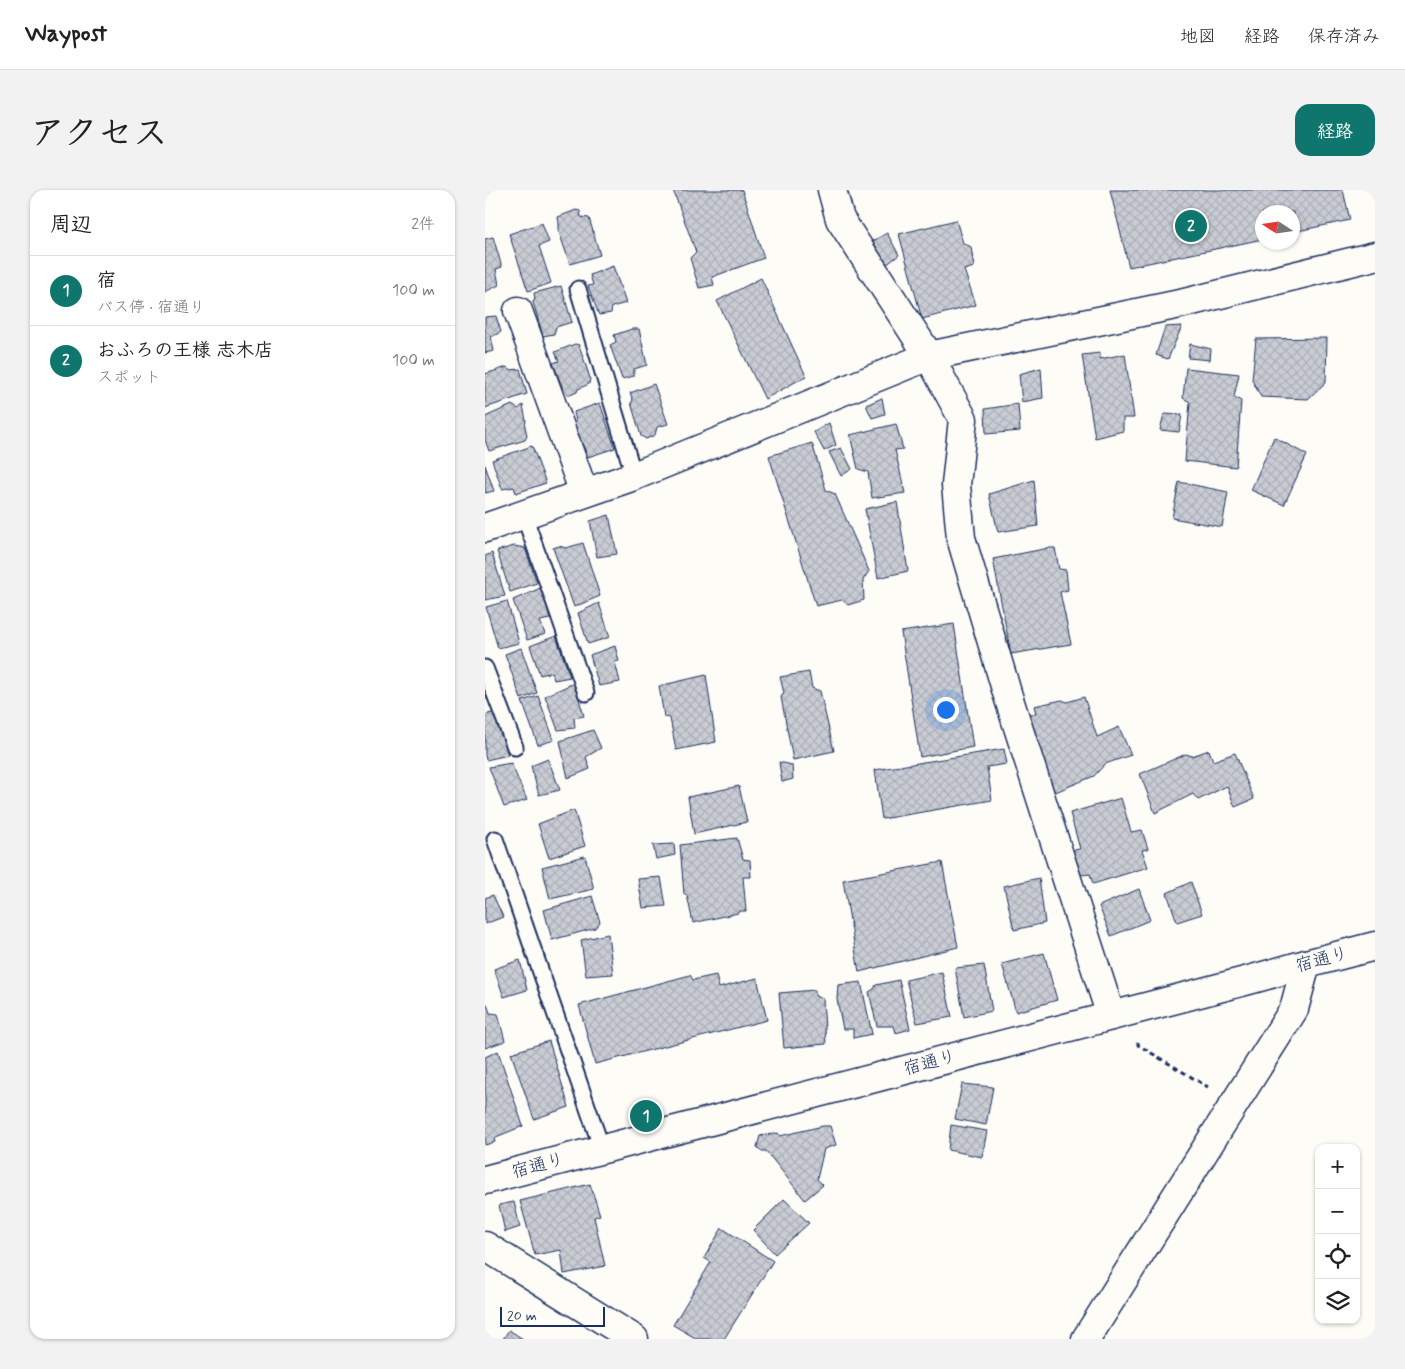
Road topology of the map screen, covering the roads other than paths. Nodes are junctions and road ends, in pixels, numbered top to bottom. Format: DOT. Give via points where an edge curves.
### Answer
graph roads {
  1 [pos="832,190"];
  2 [pos="1375,256"];
  3 [pos="578,288"];
  4 [pos="518,311"];
  5 [pos="929,356"];
  6 [pos="634,476"];
  7 [pos="584,493"];
  8 [pos="524,514"];
  9 [pos="485,528"];
  10 [pos="485,668"];
  11 [pos="586,693"];
  12 [pos="515,747"];
  13 [pos="495,839"];
  14 [pos="1375,946"];
  15 [pos="1306,964"];
  16 [pos="1111,1016"];
  17 [pos="603,1149"];
  18 [pos="485,1180"];
  19 [pos="485,1246"];
  20 [pos="634,1339"];
  21 [pos="1085,1339"];
  1 -- 5 [label="street" via="840,219"];
  2 -- 5 [label="street" via="1180,304"];
  3 -- 6 [label="lane"];
  4 -- 7 [label="street"];
  5 -- 6 [label="street"];
  5 -- 16 [label="street" via="963,419 956,485 961,538"];
  6 -- 7 [label="street"];
  7 -- 8 [label="street"];
  8 -- 9 [label="street"];
  8 -- 11 [label="lane"];
  10 -- 12 [label="lane"];
  13 -- 17 [label="lane"];
  14 -- 15 [label="street, 宿通り"];
  15 -- 16 [label="street, 宿通り"];
  15 -- 21 [label="street" via="1293,1009"];
  16 -- 17 [label="street, 宿通り"];
  17 -- 18 [label="street, 宿通り"];
  19 -- 20 [label="street"];
}
